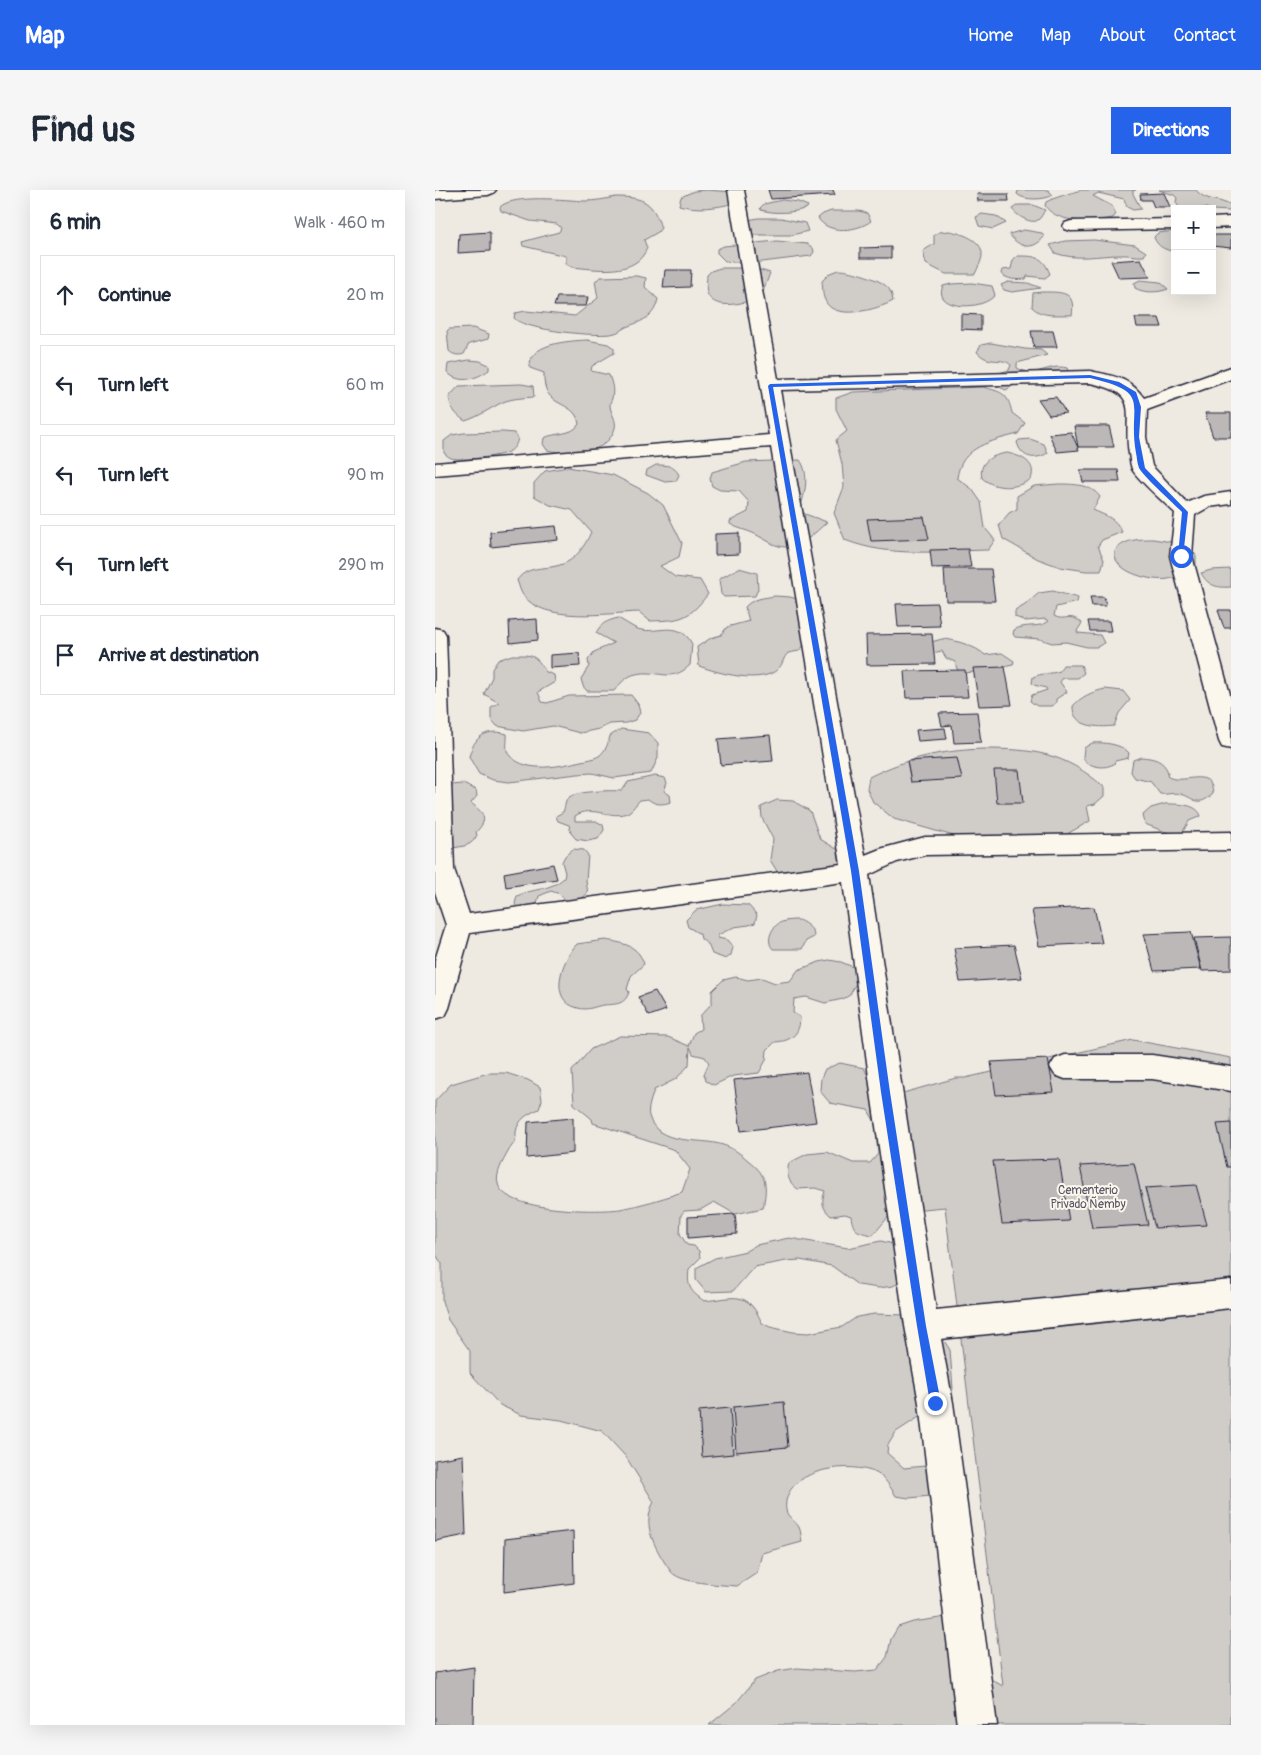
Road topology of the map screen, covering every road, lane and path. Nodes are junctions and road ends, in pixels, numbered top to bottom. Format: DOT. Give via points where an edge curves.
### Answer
graph roads {
  1 [pos="488,190"];
  2 [pos="736,190"];
  3 [pos="435,194"];
  4 [pos="1231,222"];
  5 [pos="1216,223"];
  6 [pos="1171,224"];
  7 [pos="1071,226"];
  8 [pos="1231,373"];
  9 [pos="770,386"];
  10 [pos="1138,407"];
  11 [pos="780,440"];
  12 [pos="435,469"];
  13 [pos="1231,498"];
  14 [pos="1185,512"];
  15 [pos="435,635"];
  16 [pos="1231,741"];
  17 [pos="1231,841"];
  18 [pos="438,870"];
  19 [pos="855,871"];
  20 [pos="459,925"];
  21 [pos="435,1008"];
  22 [pos="1065,1066"];
  23 [pos="1231,1079"];
  24 [pos="1231,1294"];
  25 [pos="921,1326"];
  26 [pos="977,1725"];
  1 -- 3 [label="street"];
  2 -- 9 [label="street"];
  4 -- 5 [label="street"];
  6 -- 7 [label="street"];
  8 -- 10 [label="street"];
  9 -- 10 [label="street" via="1090,376 1117,383 1134,393"];
  9 -- 11 [label="street"];
  10 -- 14 [label="street" via="1136,437 1142,468"];
  11 -- 12 [label="street"];
  11 -- 19 [label="street"];
  13 -- 14 [label="street" via="1204,502"];
  14 -- 16 [label="street" via="1181,556"];
  15 -- 18 [label="street"];
  17 -- 19 [label="street" via="925,846 889,855"];
  18 -- 20 [label="street"];
  19 -- 20 [label="street"];
  19 -- 25 [label="street"];
  20 -- 21 [label="street"];
  22 -- 23 [label="street" via="1152,1067"];
  24 -- 25 [label="street"];
  25 -- 26 [label="street" via="937,1413"];
}
